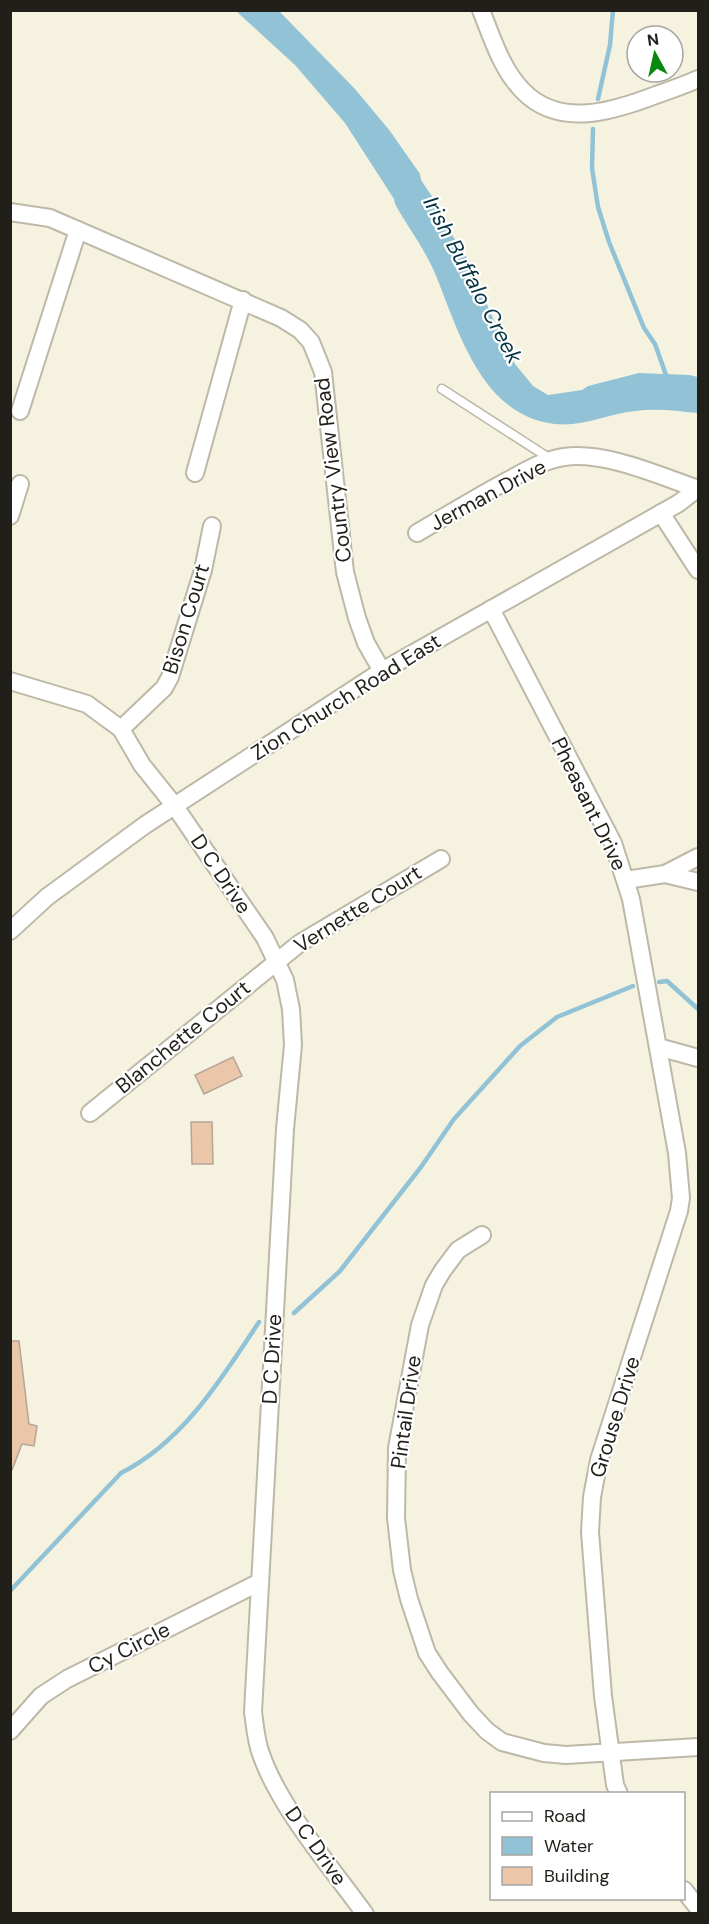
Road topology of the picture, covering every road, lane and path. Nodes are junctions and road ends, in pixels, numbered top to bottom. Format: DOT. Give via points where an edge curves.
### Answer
graph roads {
  1 [pos="481,10"];
  2 [pos="699,79"];
  3 [pos="10,212"];
  4 [pos="78,230"];
  5 [pos="243,300"];
  6 [pos="442,389"];
  7 [pos="20,411"];
  8 [pos="552,460"];
  9 [pos="195,473"];
  10 [pos="20,484"];
  11 [pos="698,489"];
  12 [pos="661,513"];
  13 [pos="10,516"];
  14 [pos="212,526"];
  15 [pos="417,534"];
  16 [pos="699,570"];
  17 [pos="491,609"];
  18 [pos="382,671"];
  19 [pos="10,681"];
  20 [pos="121,729"];
  21 [pos="174,805"];
  22 [pos="699,857"];
  23 [pos="441,859"];
  24 [pos="665,874"];
  25 [pos="626,880"];
  26 [pos="699,882"];
  27 [pos="10,931"];
  28 [pos="277,961"];
  29 [pos="658,1047"];
  30 [pos="699,1058"];
  31 [pos="90,1113"];
  32 [pos="482,1235"];
  33 [pos="260,1582"];
  34 [pos="10,1731"];
  35 [pos="699,1747"];
  36 [pos="610,1752"];
  37 [pos="618,1792"];
  38 [pos="685,1891"];
  39 [pos="699,1908"];
  40 [pos="365,1914"];
  1 -- 2 [label="street" via="503,64 523,92 558,112 618,109"];
  3 -- 4 [label="street, Country View Road" via="50,218"];
  4 -- 5 [label="street, Country View Road"];
  4 -- 7 [label="street"];
  5 -- 9 [label="street"];
  5 -- 18 [label="street, Country View Road" via="300,330 311,342 323,372 345,572 360,627"];
  6 -- 8 [label="lane"];
  8 -- 11 [label="street, Jerman Drive" via="594,458 628,465"];
  8 -- 15 [label="street, Jerman Drive" via="476,498"];
  10 -- 13 [label="street"];
  11 -- 12 [label="street, Zion Church Road East"];
  12 -- 16 [label="street"];
  12 -- 17 [label="street, Zion Church Road East"];
  14 -- 20 [label="street, Bison Court" via="170,677 164,688"];
  17 -- 18 [label="street, Zion Church Road East"];
  17 -- 25 [label="street, Pheasant Drive" via="613,843"];
  18 -- 21 [label="street, Zion Church Road East"];
  19 -- 20 [label="street" via="87,704"];
  20 -- 21 [label="street, D C Drive" via="142,765"];
  21 -- 27 [label="street, Zion Church Road East" via="47,897"];
  21 -- 28 [label="street, D C Drive"];
  22 -- 24 [label="street"];
  23 -- 28 [label="street, Vernette Court" via="332,922"];
  24 -- 25 [label="street"];
  24 -- 26 [label="street"];
  25 -- 29 [label="street, Pheasant Drive"];
  28 -- 31 [label="street, Blanchette Court"];
  28 -- 33 [label="street, D C Drive" via="287,990 293,1045"];
  29 -- 30 [label="street"];
  29 -- 36 [label="street, Grouse Drive" via="681,1198 599,1460 592,1497 590,1532"];
  32 -- 36 [label="street, Pintail Drive" via="458,1250 434,1285 420,1325 402,1411 396,1518 409,1599 427,1653 487,1731 502,1742 544,1753"];
  33 -- 34 [label="street, Cy Circle" via="67,1679 41,1696"];
  33 -- 40 [label="street, D C Drive" via="253,1704 261,1753 292,1815"];
  35 -- 36 [label="street, Pintail Drive"];
  36 -- 37 [label="street, Grouse Drive"];
  38 -- 39 [label="street"];
}
